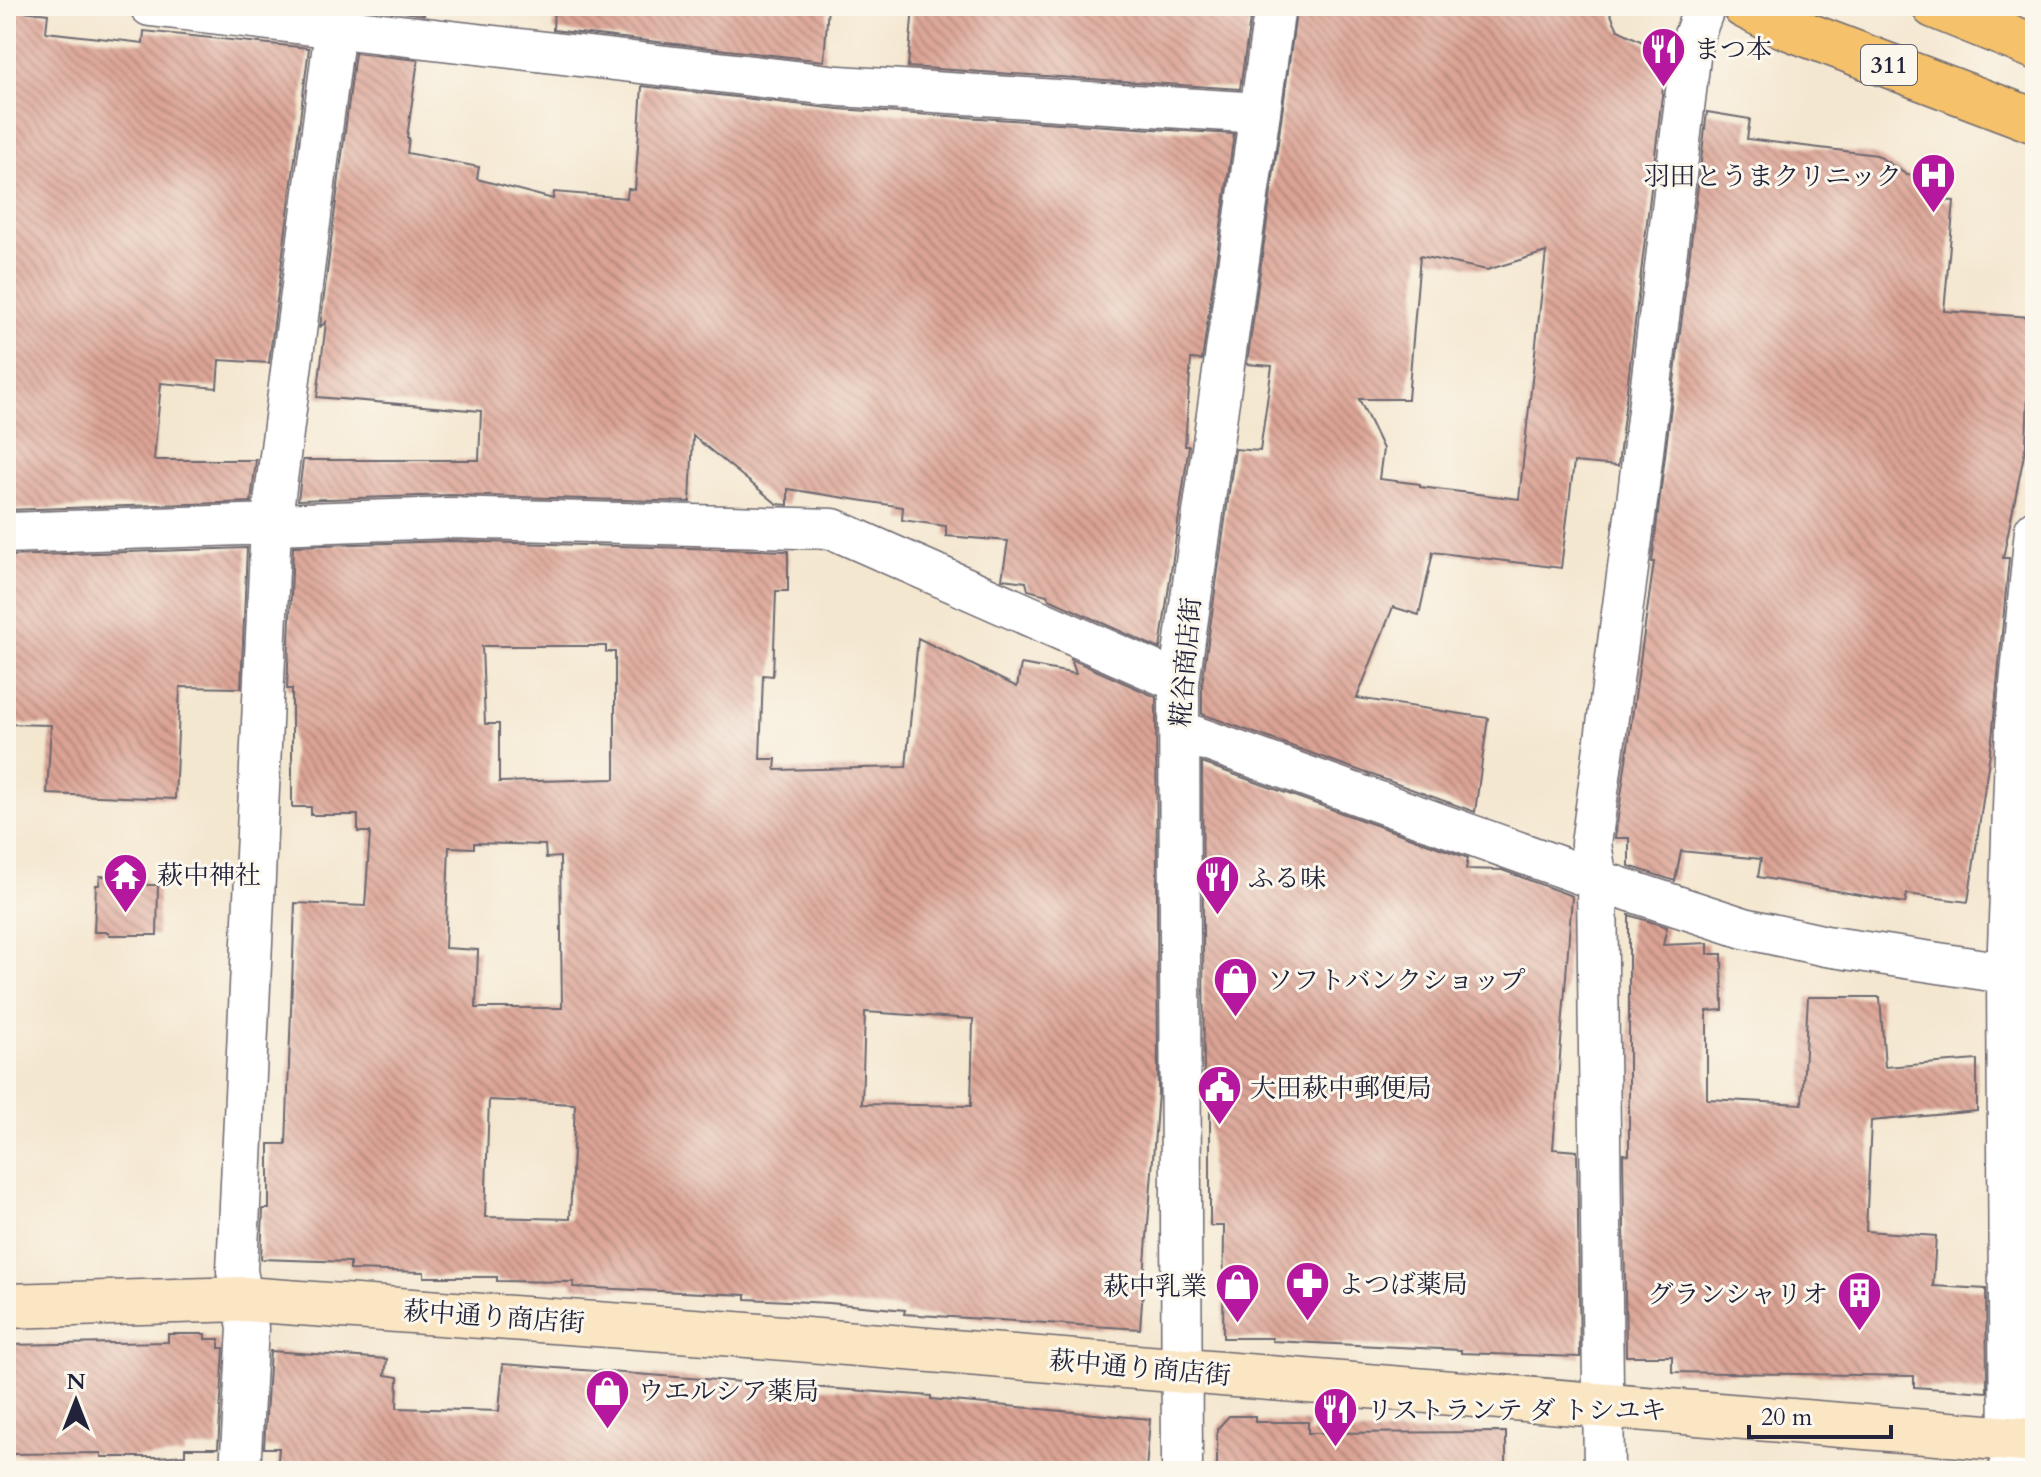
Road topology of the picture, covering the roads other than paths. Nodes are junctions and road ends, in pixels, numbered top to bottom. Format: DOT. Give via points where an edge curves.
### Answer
graph roads {
  1 [pos="150,6"];
  2 [pos="1275,6"];
  3 [pos="1705,6"];
  4 [pos="1744,6"];
  5 [pos="1934,6"];
  6 [pos="337,17"];
  7 [pos="2035,47"];
  8 [pos="1260,113"];
  9 [pos="2035,121"];
  10 [pos="271,526"];
  11 [pos="2035,530"];
  12 [pos="6,533"];
  13 [pos="1179,682"];
  14 [pos="1180,731"];
  15 [pos="1597,880"];
  16 [pos="2021,976"];
  17 [pos="244,1299"];
  18 [pos="6,1306"];
  19 [pos="1182,1350"];
  20 [pos="1603,1406"];
  21 [pos="2018,1450"];
  22 [pos="240,1471"];
  23 [pos="1182,1471"];
  24 [pos="1604,1471"];
  1 -- 6 [label="street"];
  2 -- 8 [label="street, 糀谷商店街"];
  3 -- 15 [label="street" via="1692,41 1591,844"];
  4 -- 9 [label="main road, 311"];
  5 -- 7 [label="main road"];
  6 -- 8 [label="street" via="839,86"];
  6 -- 10 [label="street"];
  8 -- 13 [label="street, 糀谷商店街"];
  10 -- 12 [label="street"];
  10 -- 13 [label="street" via="450,518 833,529"];
  10 -- 17 [label="street" via="237,1271"];
  11 -- 16 [label="street" via="2016,725"];
  13 -- 14 [label="street, 糀谷商店街"];
  14 -- 15 [label="street"];
  14 -- 19 [label="street, 糀谷商店街"];
  15 -- 16 [label="street" via="1744,928"];
  15 -- 20 [label="street"];
  16 -- 21 [label="street"];
  17 -- 18 [label="street, 萩中通り商店街"];
  17 -- 19 [label="street, 萩中通り商店街" via="751,1335"];
  17 -- 22 [label="street" via="248,1328"];
  19 -- 20 [label="street, 萩中通り商店街"];
  19 -- 23 [label="street, 糀谷商店街"];
  20 -- 21 [label="street, 萩中通り商店街"];
  20 -- 24 [label="street"];
}
